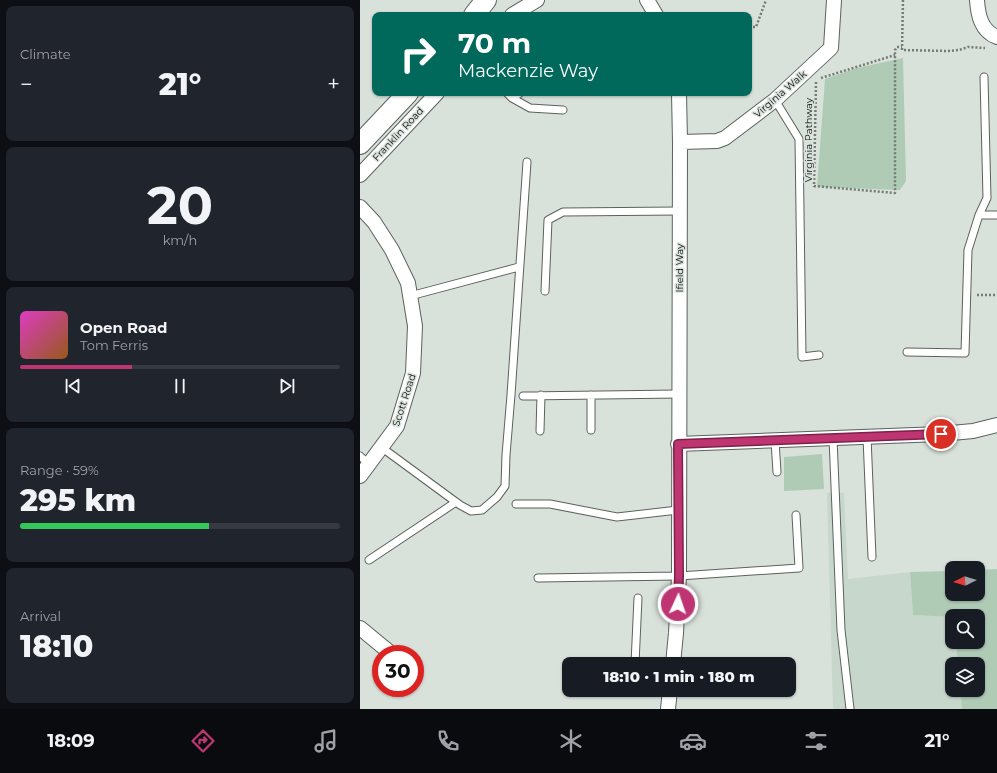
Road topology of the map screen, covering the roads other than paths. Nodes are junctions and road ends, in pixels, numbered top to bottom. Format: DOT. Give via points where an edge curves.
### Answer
graph roads {
  1 [pos="486,0"];
  2 [pos="537,0"];
  3 [pos="647,0"];
  4 [pos="834,0"];
  5 [pos="977,0"];
  6 [pos="476,12"];
  7 [pos="517,12"];
  8 [pos="654,12"];
  9 [pos="993,42"];
  10 [pos="984,77"];
  11 [pos="405,96"];
  12 [pos="434,96"];
  13 [pos="512,96"];
  14 [pos="679,96"];
  15 [pos="775,100"];
  16 [pos="563,110"];
  17 [pos="680,142"];
  18 [pos="360,144"];
  19 [pos="527,162"];
  20 [pos="360,175"];
  21 [pos="360,207"];
  22 [pos="679,211"];
  23 [pos="979,215"];
  24 [pos="997,215"];
  25 [pos="519,267"];
  26 [pos="545,291"];
  27 [pos="410,296"];
  28 [pos="907,352"];
  29 [pos="819,355"];
  30 [pos="679,394"];
  31 [pos="541,395"];
  32 [pos="591,395"];
  33 [pos="523,396"];
  34 [pos="997,425"];
  35 [pos="591,430"];
  36 [pos="540,431"];
  37 [pos="867,437"];
  38 [pos="833,438"];
  39 [pos="775,441"];
  40 [pos="678,444"];
  41 [pos="381,447"];
  42 [pos="365,460"];
  43 [pos="776,472"];
  44 [pos="360,476"];
  45 [pos="456,502"];
  46 [pos="516,504"];
  47 [pos="678,510"];
  48 [pos="796,515"];
  49 [pos="872,557"];
  50 [pos="369,560"];
  51 [pos="679,576"];
  52 [pos="538,578"];
  53 [pos="638,598"];
  54 [pos="360,628"];
  55 [pos="381,645"];
  56 [pos="635,657"];
  57 [pos="674,657"];
  58 [pos="669,697"];
  59 [pos="668,709"];
  60 [pos="850,709"];
  1 -- 6 [label="street"];
  2 -- 7 [label="street"];
  3 -- 8 [label="street"];
  4 -- 15 [label="street, Virginia Walk" via="831,48"];
  5 -- 9 [label="street" via="979,15"];
  10 -- 23 [label="lane" via="987,198"];
  11 -- 18 [label="street"];
  12 -- 20 [label="street, Franklin Road"];
  13 -- 16 [label="lane" via="530,108"];
  14 -- 17 [label="street, Ifield Way"];
  15 -- 17 [label="street, Virginia Walk" via="723,139"];
  15 -- 29 [label="lane" via="799,139 802,357"];
  17 -- 22 [label="street, Ifield Way"];
  19 -- 25 [label="lane"];
  21 -- 27 [label="street, Scott Road" via="374,222 392,250 408,283"];
  22 -- 26 [label="lane" via="563,212 548,220"];
  22 -- 30 [label="street, Ifield Way"];
  23 -- 24 [label="lane"];
  23 -- 28 [label="lane" via="968,250 965,353"];
  25 -- 27 [label="lane"];
  25 -- 45 [label="lane" via="505,486 497,498 482,510 471,511"];
  27 -- 41 [label="street, Scott Road" via="415,326 413,373 397,426"];
  30 -- 32 [label="lane"];
  30 -- 40 [label="street, Ifield Way"];
  31 -- 32 [label="lane"];
  31 -- 33 [label="lane"];
  31 -- 36 [label="lane"];
  32 -- 35 [label="lane"];
  34 -- 37 [label="street" via="952,434"];
  37 -- 38 [label="street"];
  37 -- 49 [label="lane"];
  38 -- 39 [label="street"];
  38 -- 60 [label="lane" via="841,630"];
  39 -- 40 [label="street"];
  39 -- 43 [label="lane"];
  40 -- 47 [label="street, Ifield Way"];
  41 -- 42 [label="street, Scott Road"];
  41 -- 45 [label="lane"];
  42 -- 44 [label="street, Scott Road"];
  45 -- 50 [label="lane"];
  46 -- 47 [label="lane" via="550,504 616,517"];
  47 -- 51 [label="street, Ifield Way"];
  48 -- 51 [label="lane" via="799,568"];
  51 -- 52 [label="lane"];
  51 -- 57 [label="street, Ifield Way"];
  53 -- 56 [label="lane"];
  54 -- 55 [label="street"];
  58 -- 59 [label="street"];
}
